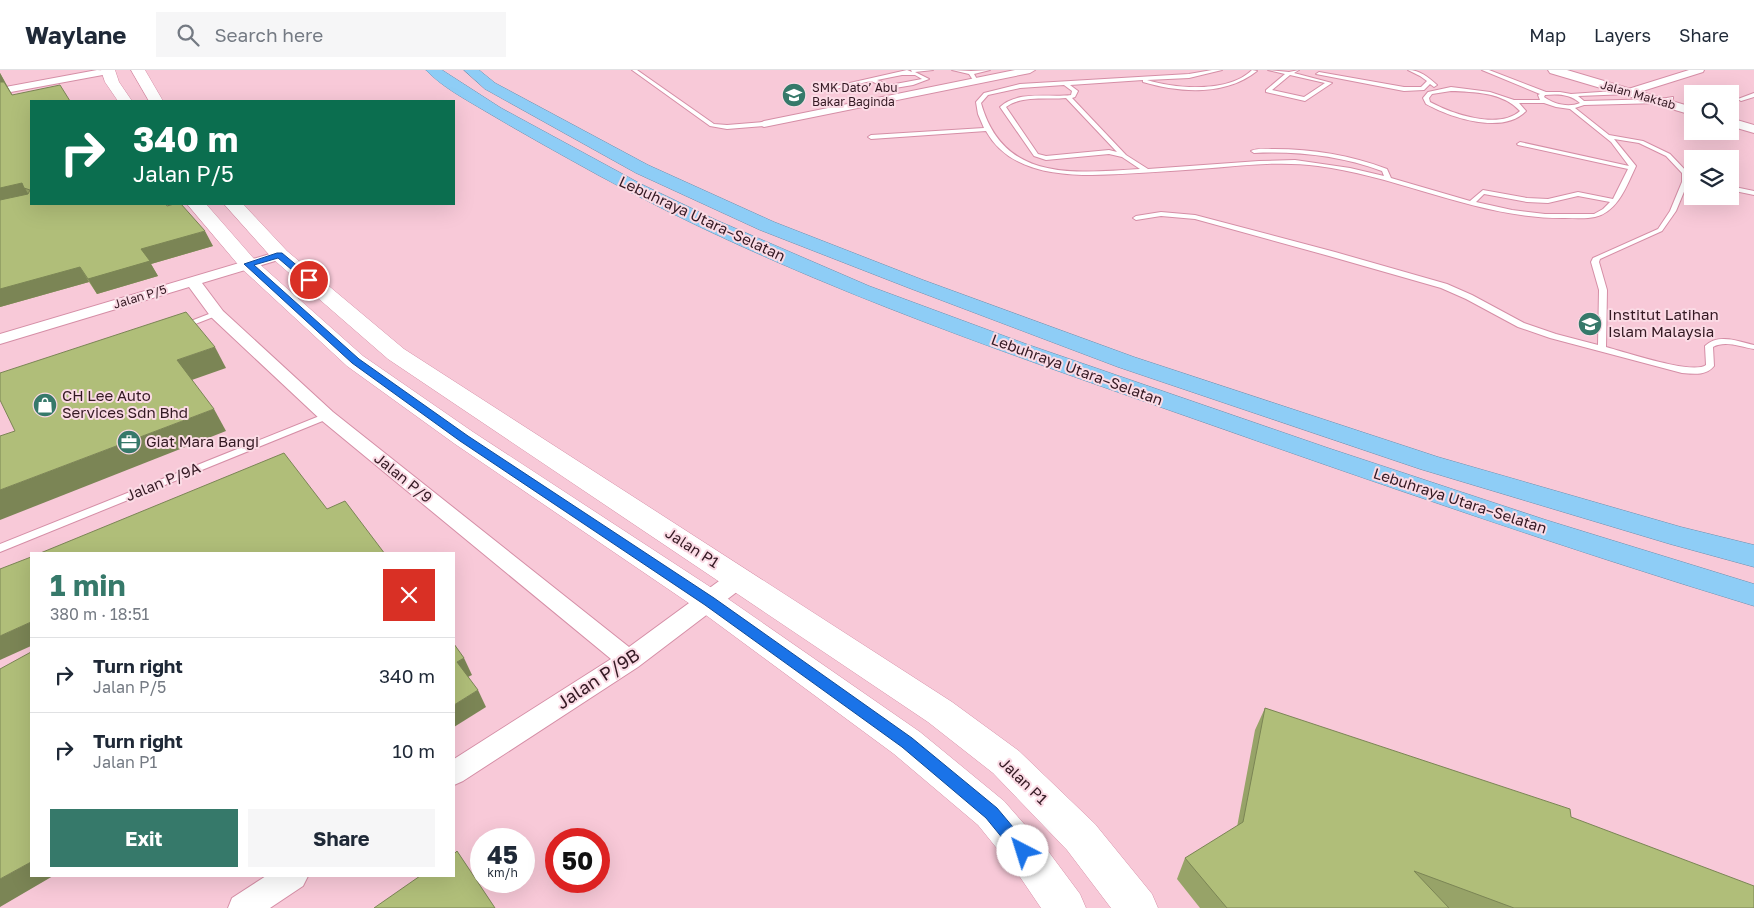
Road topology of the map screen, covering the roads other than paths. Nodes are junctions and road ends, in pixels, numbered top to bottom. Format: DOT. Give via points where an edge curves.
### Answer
graph roads {
  1 [pos="108,70"];
  2 [pos="138,70"];
  3 [pos="433,70"];
  4 [pos="471,70"];
  5 [pos="634,70"];
  6 [pos="931,70"];
  7 [pos="954,70"];
  8 [pos="988,70"];
  9 [pos="1030,70"];
  10 [pos="1197,70"];
  11 [pos="1220,70"];
  12 [pos="1254,70"];
  13 [pos="1270,70"];
  14 [pos="1297,70"];
  15 [pos="1301,70"];
  16 [pos="1410,70"];
  17 [pos="1484,70"];
  18 [pos="1554,70"];
  19 [pos="1573,70"];
  20 [pos="1700,70"];
  21 [pos="905,72"];
  22 [pos="1206,74"];
  23 [pos="1290,74"];
  24 [pos="973,77"];
  25 [pos="871,79"];
  26 [pos="1140,79"];
  27 [pos="1430,81"];
  28 [pos="1065,83"];
  29 [pos="835,87"];
  30 [pos="1634,90"];
  31 [pos="0,91"];
  32 [pos="1438,91"];
  33 [pos="1546,94"];
  34 [pos="1568,95"];
  35 [pos="1754,95"];
  36 [pos="1068,97"];
  37 [pos="124,100"];
  38 [pos="155,100"];
  39 [pos="1544,100"];
  40 [pos="1666,100"];
  41 [pos="1513,102"];
  42 [pos="1754,102"];
  43 [pos="1584,103"];
  44 [pos="1684,103"];
  45 [pos="1571,106"];
  46 [pos="1684,108"];
  47 [pos="1739,118"];
  48 [pos="1754,122"];
  49 [pos="764,124"];
  50 [pos="1739,125"];
  51 [pos="987,129"];
  52 [pos="1754,129"];
  53 [pos="1607,136"];
  54 [pos="871,137"];
  55 [pos="1520,144"];
  56 [pos="1254,151"];
  57 [pos="1124,156"];
  58 [pos="1632,168"];
  59 [pos="1147,171"];
  60 [pos="1684,172"];
  61 [pos="1389,180"];
  62 [pos="1684,184"];
  63 [pos="1739,190"];
  64 [pos="1754,193"];
  65 [pos="1614,201"];
  66 [pos="1472,202"];
  67 [pos="197,205"];
  68 [pos="234,205"];
  69 [pos="1136,218"];
  70 [pos="280,255"];
  71 [pos="248,264"];
  72 [pos="192,281"];
  73 [pos="217,314"];
  74 [pos="170,330"];
  75 [pos="0,339"];
  76 [pos="1754,347"];
  77 [pos="1602,350"];
  78 [pos="327,416"];
  79 [pos="0,548"];
  80 [pos="1754,556"];
  81 [pos="738,579"];
  82 [pos="1754,595"];
  83 [pos="710,602"];
  84 [pos="629,660"];
  85 [pos="455,772"];
  86 [pos="291,877"];
  87 [pos="244,908"];
  88 [pos="1065,908"];
  89 [pos="1136,908"];
  1 -- 31 [label="street"];
  1 -- 37 [label="main road"];
  2 -- 38 [label="main road"];
  3 -- 82 [label="highway, Lebuhraya Utara–Selatan" via="462,92 612,177 732,236 890,302 1096,377 1426,490"];
  4 -- 80 [label="highway, Lebuhraya Utara–Selatan" via="490,86 642,169 767,226 916,284 1126,362 1430,463"];
  5 -- 49 [label="lane" via="712,125"];
  6 -- 21 [label="lane"];
  7 -- 24 [label="lane"];
  8 -- 24 [label="lane"];
  9 -- 24 [label="street"];
  10 -- 22 [label="lane"];
  11 -- 22 [label="lane"];
  12 -- 26 [label="lane" via="1247,77 1194,89 1158,86"];
  13 -- 23 [label="lane"];
  14 -- 23 [label="lane"];
  15 -- 27 [label="lane" via="1404,89 1422,89"];
  16 -- 27 [label="lane"];
  17 -- 33 [label="lane"];
  18 -- 30 [label="street, Jalan Maktab"];
  19 -- 30 [label="street, Jalan Maktab"];
  20 -- 30 [label="street"];
  21 -- 25 [label="lane"];
  21 -- 25 [label="lane" via="926,79 889,87"];
  22 -- 26 [label="lane"];
  23 -- 23 [label="lane" via="1297,75 1329,83 1305,99 1268,92"];
  24 -- 49 [label="street"];
  25 -- 29 [label="lane"];
  26 -- 28 [label="lane"];
  27 -- 32 [label="lane"];
  28 -- 36 [label="lane" via="1074,91 1073,96"];
  28 -- 51 [label="lane" via="1020,86 986,94 978,103"];
  30 -- 34 [label="lane"];
  30 -- 40 [label="street, Jalan Maktab"];
  32 -- 41 [label="lane" via="1483,92"];
  32 -- 41 [label="lane" via="1426,98 1428,103 1464,117 1511,119 1523,111"];
  33 -- 34 [label="lane"];
  33 -- 39 [label="lane" via="1540,96"];
  34 -- 43 [label="lane"];
  35 -- 42 [label="lane" via="1741,99"];
  36 -- 57 [label="lane"];
  36 -- 57 [label="lane" via="1020,99 1007,101 1003,106 1036,155 1046,158 1109,152"];
  39 -- 41 [label="lane"];
  39 -- 45 [label="lane"];
  40 -- 43 [label="lane"];
  40 -- 44 [label="street, Jalan Maktab"];
  40 -- 46 [label="street, Jalan Maktab"];
  43 -- 45 [label="lane"];
  45 -- 53 [label="lane"];
  47 -- 48 [label="street"];
  50 -- 52 [label="street"];
  51 -- 54 [label="lane"];
  51 -- 59 [label="lane" via="999,146 1018,161 1035,167 1097,173"];
  53 -- 58 [label="lane"];
  53 -- 60 [label="lane" via="1641,142 1668,155"];
  55 -- 58 [label="lane"];
  56 -- 61 [label="lane" via="1295,151 1366,162 1385,170"];
  57 -- 59 [label="lane"];
  58 -- 65 [label="lane"];
  59 -- 61 [label="lane" via="1294,162 1319,164"];
  61 -- 66 [label="lane"];
  62 -- 77 [label="lane" via="1673,211 1660,230 1597,258 1595,262 1603,290"];
  63 -- 64 [label="lane"];
  65 -- 66 [label="lane" via="1578,194 1548,201 1528,200 1483,192"];
  65 -- 66 [label="lane" via="1599,215 1567,217 1532,215"];
  67 -- 71 [label="main road"];
  68 -- 70 [label="main road, Jalan P1"];
  69 -- 77 [label="lane" via="1161,214 1194,217 1444,286 1521,326"];
  70 -- 71 [label="street, Jalan P/5"];
  70 -- 81 [label="main road, Jalan P1" via="396,354"];
  71 -- 72 [label="street, Jalan P/5"];
  71 -- 83 [label="main road" via="355,361"];
  72 -- 73 [label="street, Jalan P/9"];
  72 -- 75 [label="street, Jalan P/5"];
  73 -- 74 [label="lane"];
  73 -- 78 [label="street, Jalan P/9"];
  76 -- 77 [label="lane" via="1713,343 1709,346 1710,366 1701,371"];
  78 -- 79 [label="lane, Jalan P/9A"];
  78 -- 84 [label="street, Jalan P/9"];
  81 -- 83 [label="street, Jalan P/9B"];
  81 -- 89 [label="main road, Jalan P1" via="940,712 1006,762 1081,836"];
  83 -- 84 [label="street, Jalan P/9B"];
  83 -- 88 [label="main road" via="907,743 991,813 1034,864"];
  84 -- 85 [label="street, Jalan P/9B"];
  86 -- 87 [label="street"];
}
